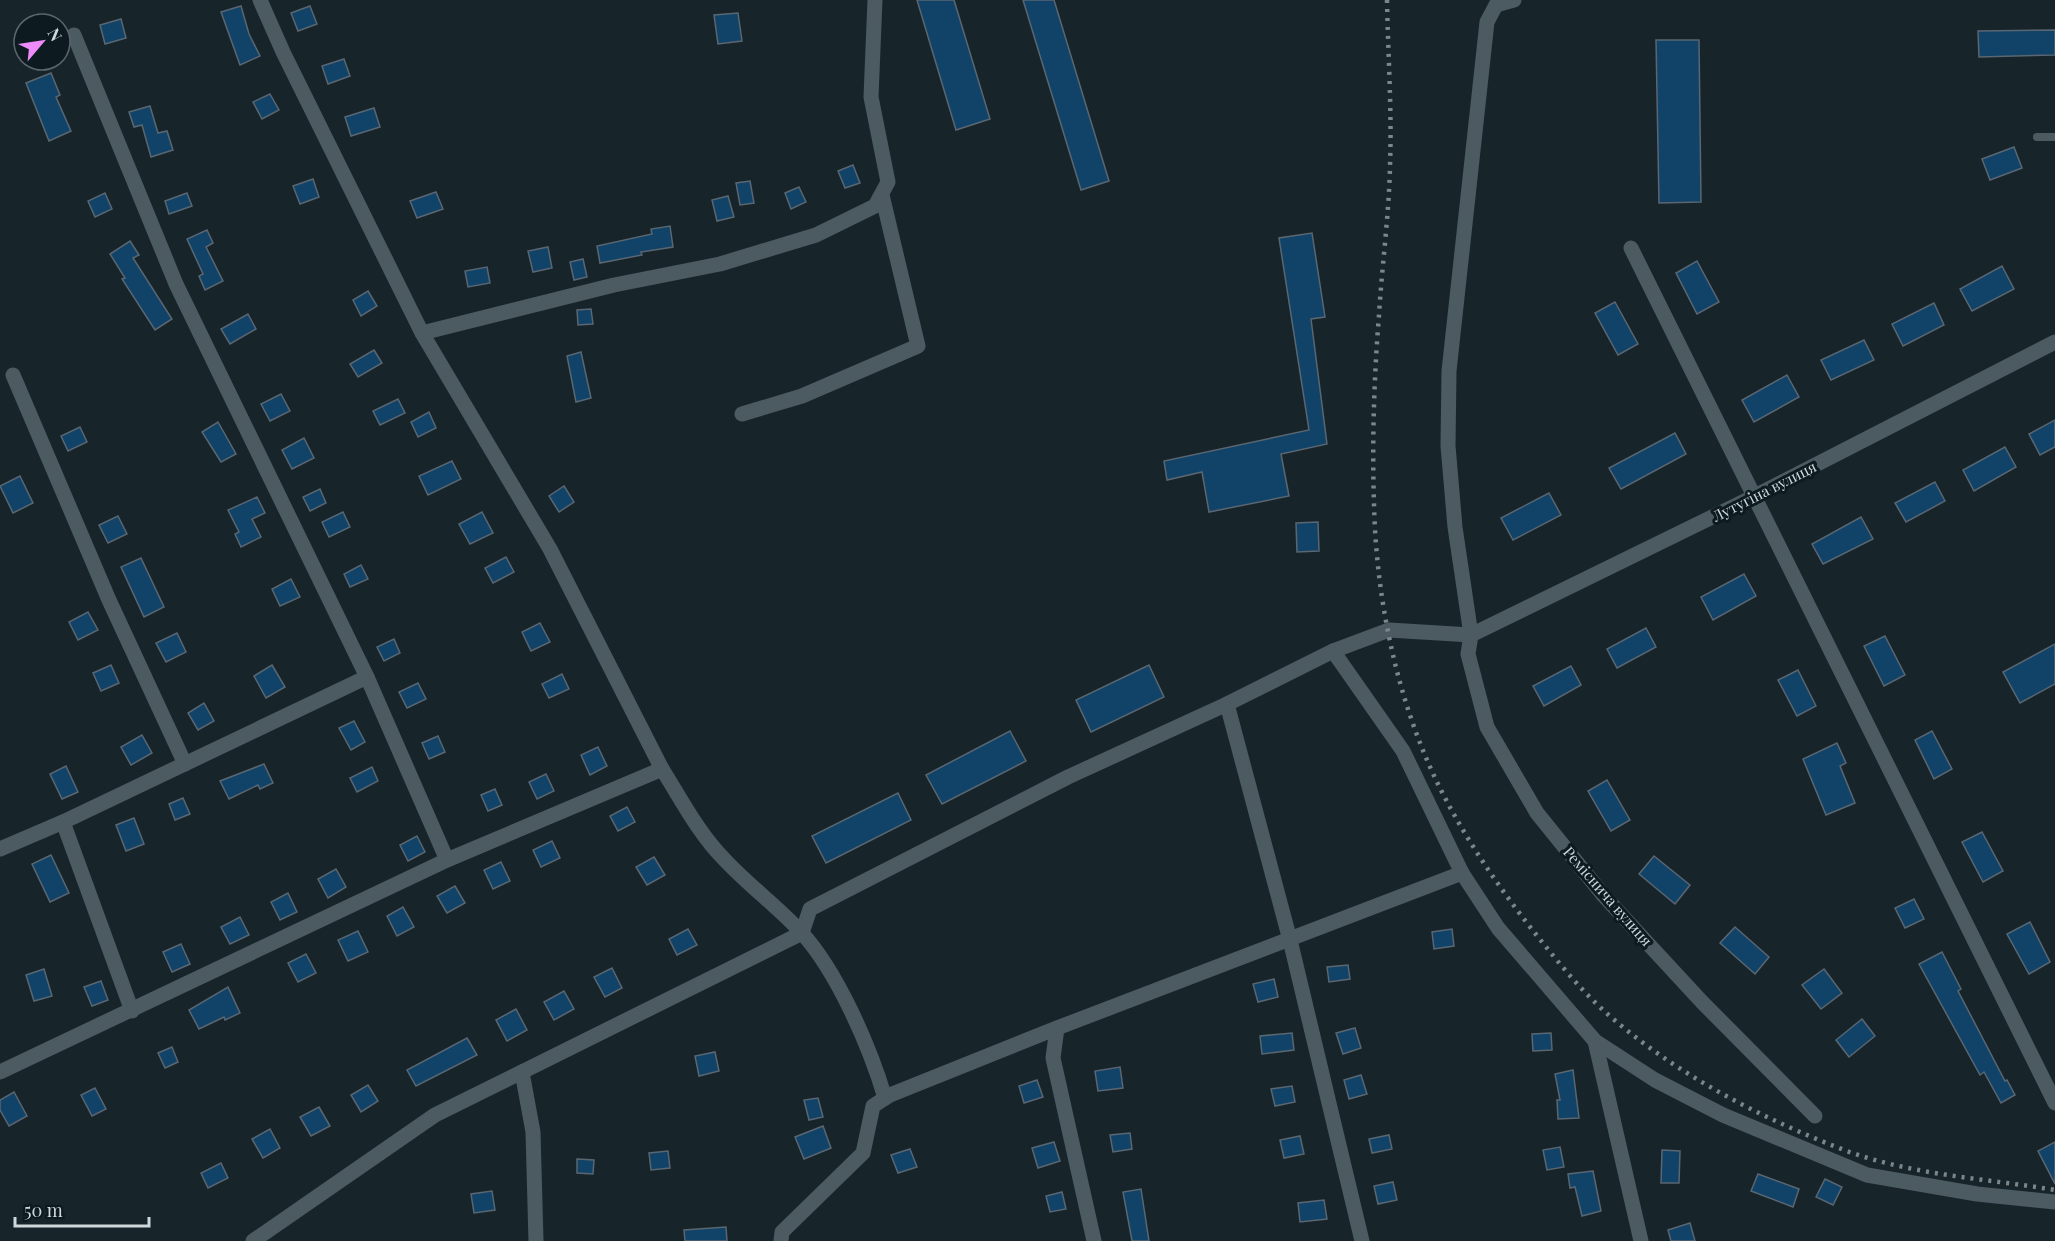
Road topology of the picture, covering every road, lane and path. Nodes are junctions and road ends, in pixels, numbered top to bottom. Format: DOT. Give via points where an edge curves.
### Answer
graph roads {
  1 [pos="260,0"];
  2 [pos="875,0"];
  3 [pos="1514,0"];
  4 [pos="74,35"];
  5 [pos="2037,137"];
  6 [pos="2055,137"];
  7 [pos="882,195"];
  8 [pos="1631,248"];
  9 [pos="422,333"];
  10 [pos="2055,342"];
  11 [pos="13,375"];
  12 [pos="742,414"];
  13 [pos="1753,497"];
  14 [pos="1471,636"];
  15 [pos="1333,651"];
  16 [pos="367,677"];
  17 [pos="1227,704"];
  18 [pos="185,764"];
  19 [pos="662,769"];
  20 [pos="63,822"];
  21 [pos="2,844"];
  22 [pos="447,860"];
  23 [pos="1462,873"];
  24 [pos="802,933"];
  25 [pos="1290,940"];
  26 [pos="132,1011"];
  27 [pos="1057,1028"];
  28 [pos="1595,1041"];
  29 [pos="0,1072"];
  30 [pos="522,1072"];
  31 [pos="885,1098"];
  32 [pos="2055,1103"];
  33 [pos="1815,1116"];
  34 [pos="2055,1202"];
  35 [pos="253,1241"];
  36 [pos="536,1241"];
  37 [pos="781,1241"];
  38 [pos="1094,1241"];
  39 [pos="1362,1241"];
  40 [pos="1641,1241"];
  1 -- 9 [label="street"];
  2 -- 7 [label="street" via="871,97 888,182"];
  3 -- 14 [label="street, Реміснича вулиця" via="1496,5 1487,22 1449,371 1449,458"];
  4 -- 16 [label="street" via="176,284"];
  5 -- 6 [label="lane"];
  7 -- 9 [label="street" via="875,207 816,235 720,264 614,285"];
  7 -- 12 [label="street" via="918,346 802,396"];
  8 -- 13 [label="street"];
  9 -- 19 [label="street" via="550,549"];
  10 -- 13 [label="street, Лутугіна вулиця"];
  11 -- 18 [label="street" via="109,600"];
  13 -- 14 [label="street, Лутугіна вулиця"];
  13 -- 32 [label="street"];
  14 -- 15 [label="street" via="1389,630"];
  14 -- 33 [label="street, Реміснича вулиця" via="1468,654 1487,727 1537,813 1612,904"];
  15 -- 17 [label="street"];
  15 -- 23 [label="street" via="1403,751"];
  16 -- 18 [label="street"];
  16 -- 22 [label="street"];
  17 -- 24 [label="street" via="1068,777 810,909"];
  17 -- 25 [label="street"];
  18 -- 20 [label="street"];
  19 -- 22 [label="street"];
  19 -- 24 [label="street" via="723,859"];
  20 -- 21 [label="street"];
  20 -- 26 [label="street"];
  22 -- 26 [label="street"];
  23 -- 25 [label="street"];
  23 -- 28 [label="street" via="1498,928"];
  24 -- 30 [label="street"];
  24 -- 31 [label="street" via="855,1022 874,1061"];
  25 -- 27 [label="street"];
  25 -- 39 [label="street"];
  26 -- 29 [label="street"];
  27 -- 31 [label="street"];
  27 -- 38 [label="street" via="1053,1058"];
  28 -- 34 [label="street" via="1655,1080 1724,1115 1868,1175 1977,1194"];
  28 -- 40 [label="street"];
  30 -- 35 [label="street" via="435,1115"];
  30 -- 36 [label="street" via="533,1132"];
  31 -- 37 [label="street" via="873,1106 863,1153 782,1232"];
}
